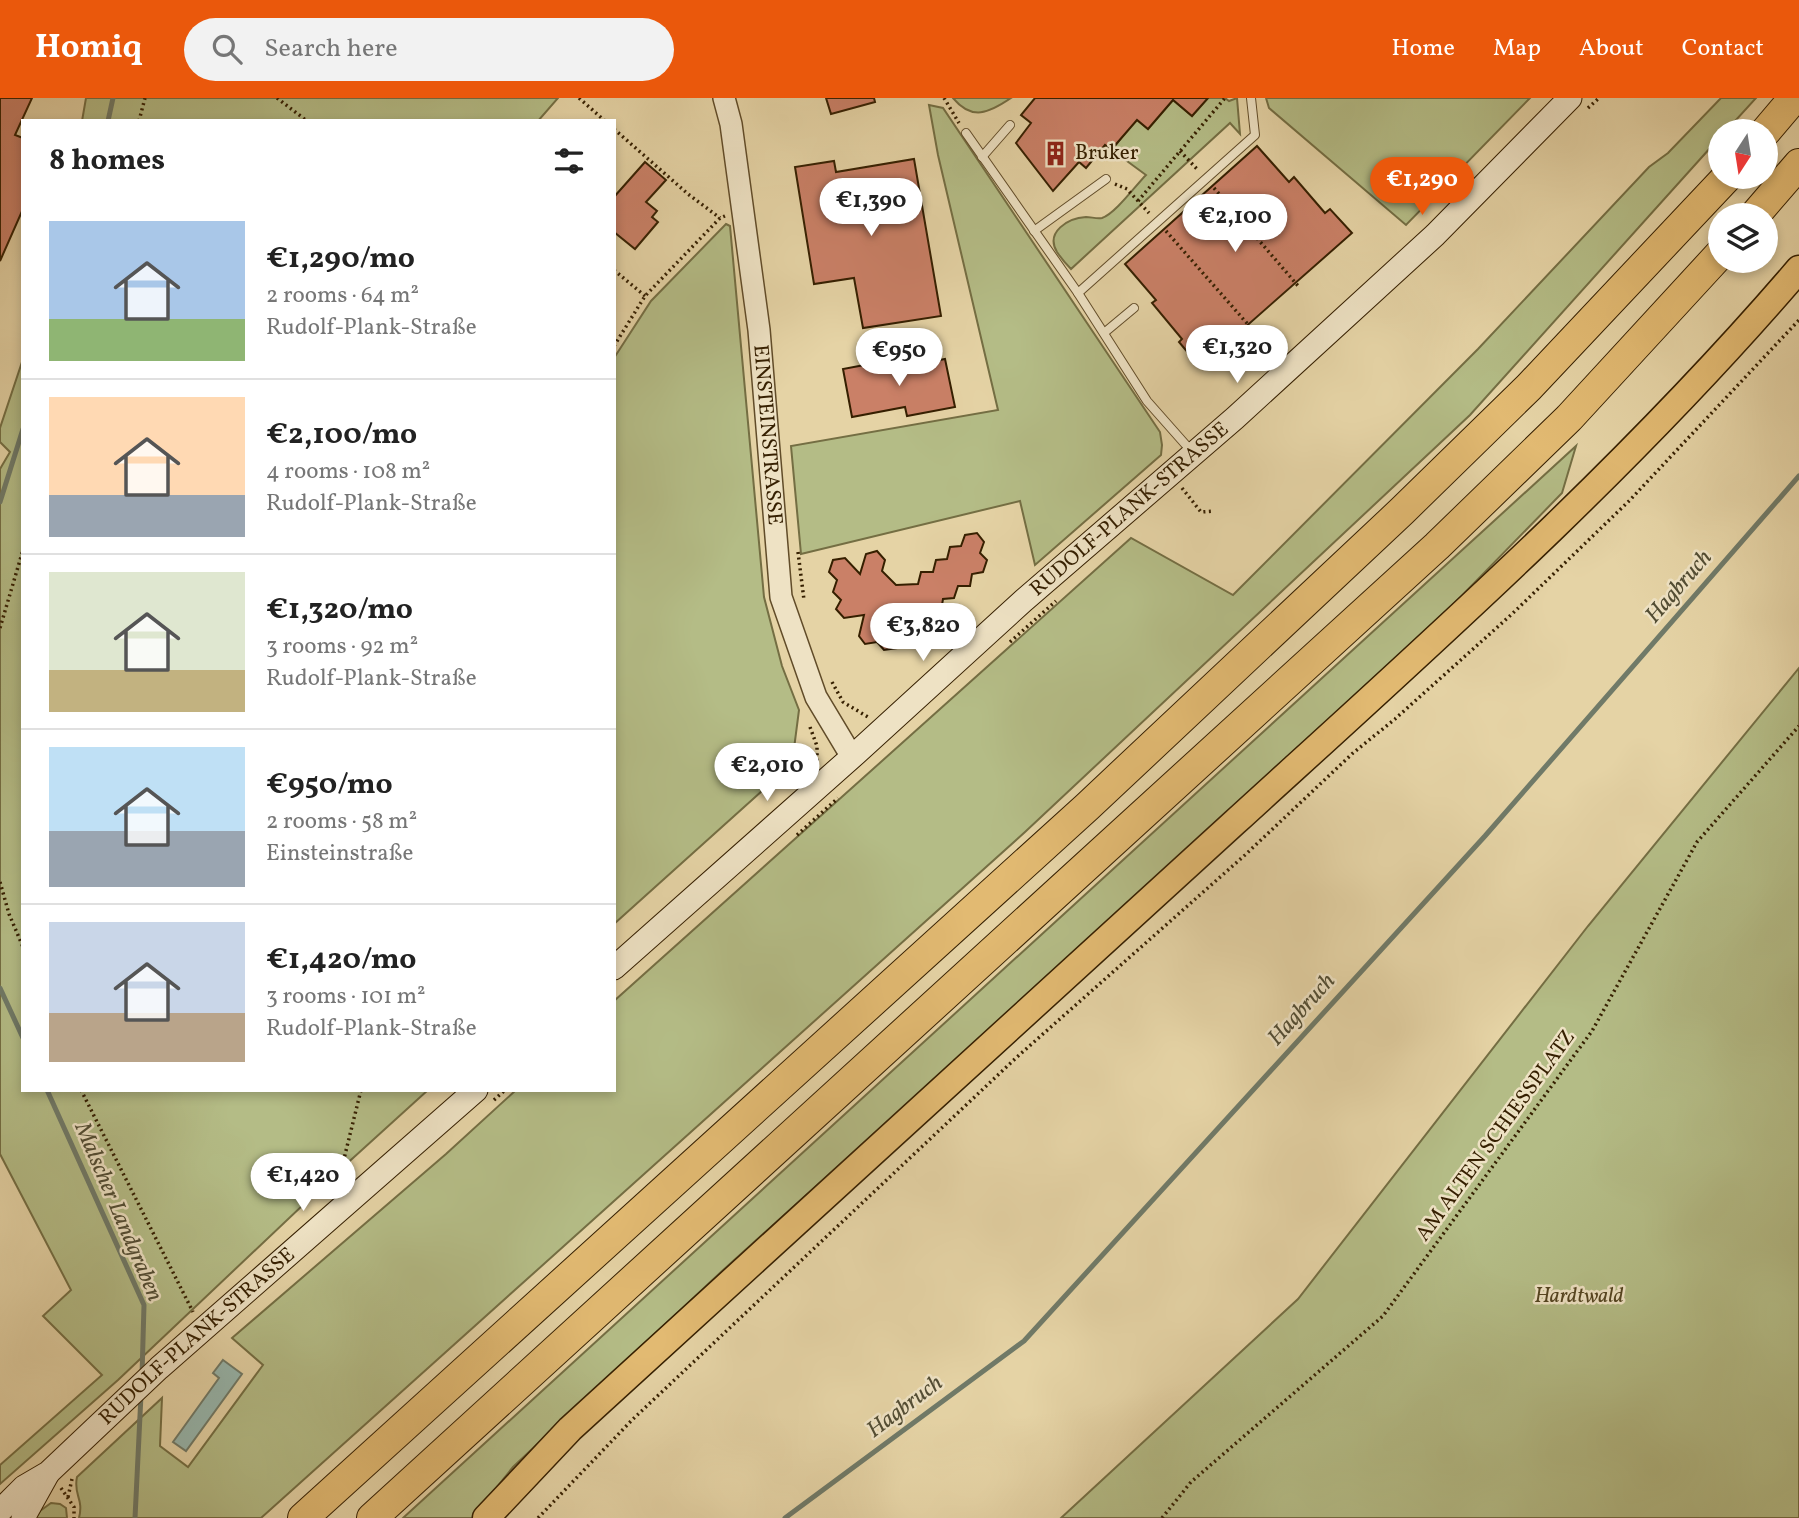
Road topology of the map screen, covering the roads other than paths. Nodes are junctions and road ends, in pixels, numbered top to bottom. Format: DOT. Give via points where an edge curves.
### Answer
graph roads {
  1 [pos="724,98"];
  2 [pos="1251,98"];
  3 [pos="1570,98"];
  4 [pos="1794,98"];
  5 [pos="1776,119"];
  6 [pos="1010,125"];
  7 [pos="966,133"];
  8 [pos="982,157"];
  9 [pos="1799,164"];
  10 [pos="1106,179"];
  11 [pos="1716,189"];
  12 [pos="1765,203"];
  13 [pos="1034,231"];
  14 [pos="1708,267"];
  15 [pos="1799,270"];
  16 [pos="1078,293"];
  17 [pos="1134,308"];
  18 [pos="1104,333"];
  19 [pos="1194,454"];
  20 [pos="852,757"];
  21 [pos="616,966"];
  22 [pos="473,1092"];
  23 [pos="48,1473"];
  24 [pos="0,1511"];
  25 [pos="23,1518"];
  26 [pos="303,1518"];
  27 [pos="372,1518"];
  28 [pos="486,1518"];
  1 -- 20 [label="street, EINSTEINSTRASSE" via="759,330 781,597 816,697"];
  2 -- 16 [label="lane" via="1255,135"];
  3 -- 19 [label="main road, RUDOLF-PLANK-STRASSE" via="1435,235"];
  4 -- 5 [label="highway"];
  6 -- 8 [label="lane"];
  7 -- 8 [label="lane"];
  8 -- 13 [label="lane"];
  9 -- 12 [label="highway"];
  10 -- 13 [label="lane"];
  11 -- 26 [label="highway" via="1529,387 1402,512 1087,807"];
  13 -- 16 [label="lane"];
  14 -- 27 [label="highway" via="1569,418 1437,546"];
  15 -- 28 [label="main road" via="1625,456 1434,641 570,1429"];
  16 -- 18 [label="lane"];
  17 -- 18 [label="lane"];
  18 -- 19 [label="lane" via="1147,401"];
  19 -- 20 [label="main road, RUDOLF-PLANK-STRASSE"];
  20 -- 21 [label="main road, RUDOLF-PLANK-STRASSE"];
  22 -- 23 [label="main road, RUDOLF-PLANK-STRASSE" via="125,1398"];
  23 -- 24 [label="main road, RUDOLF-PLANK-STRASSE" via="24,1487"];
  23 -- 25 [label="main road, RUDOLF-PLANK-STRASSE"];
}
